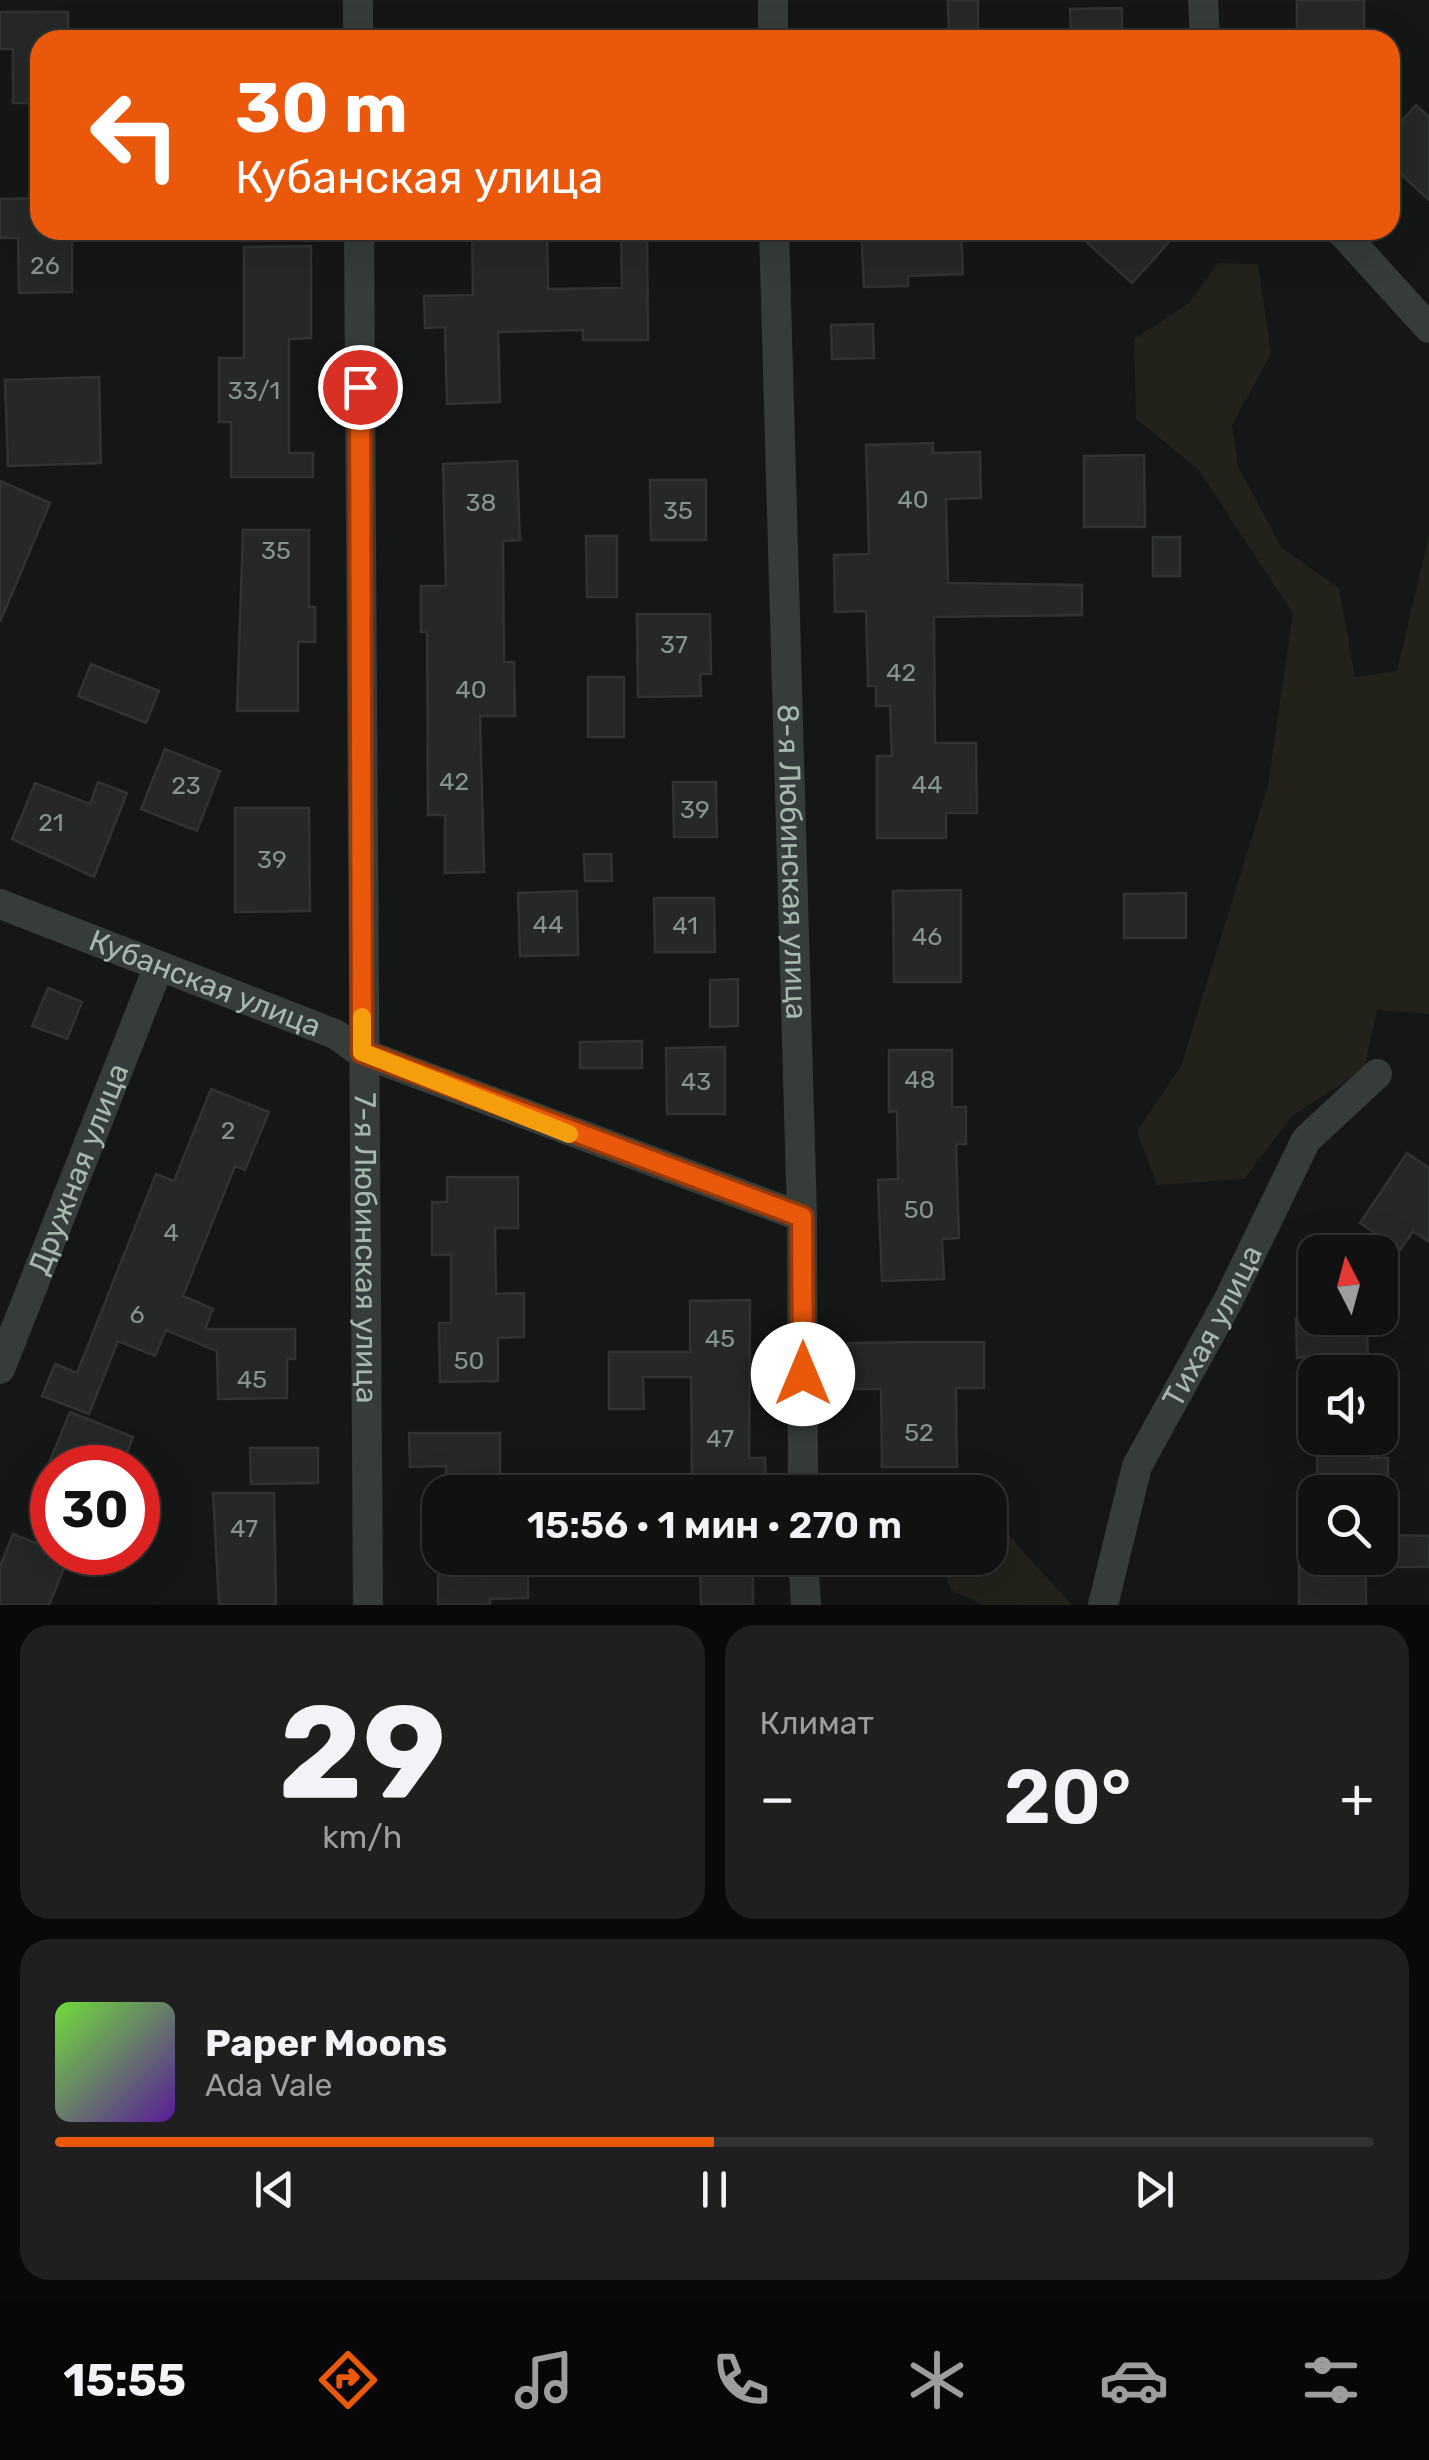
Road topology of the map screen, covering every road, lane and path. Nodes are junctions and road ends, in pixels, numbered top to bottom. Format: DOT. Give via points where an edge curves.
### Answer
graph roads {
  1 [pos="358,0"];
  2 [pos="773,0"];
  3 [pos="1202,0"];
  4 [pos="358,30"];
  5 [pos="773,30"];
  6 [pos="1204,30"];
  7 [pos="359,240"];
  8 [pos="774,240"];
  9 [pos="1349,240"];
  10 [pos="1429,328"];
  11 [pos="0,904"];
  12 [pos="158,968"];
  13 [pos="362,1052"];
  14 [pos="1376,1074"];
  15 [pos="802,1217"];
  16 [pos="0,1368"];
  17 [pos="803,1475"];
  18 [pos="804,1575"];
  19 [pos="368,1605"];
  20 [pos="806,1605"];
  21 [pos="1102,1605"];
  1 -- 4 [label="street"];
  2 -- 5 [label="street"];
  3 -- 6 [label="street"];
  7 -- 13 [label="street, 7-я Любинская улица"];
  8 -- 15 [label="street, 8-я Любинская улица"];
  9 -- 10 [label="street"];
  11 -- 12 [label="street, Кубанская улица"];
  12 -- 13 [label="street, Кубанская улица" via="335,1034"];
  12 -- 16 [label="street, Дружная улица"];
  13 -- 15 [label="street, Кубанская улица"];
  13 -- 19 [label="street, 7-я Любинская улица"];
  14 -- 21 [label="street, Тихая улица" via="1306,1140 1228,1302 1137,1466"];
  15 -- 17 [label="street, 8-я Любинская улица"];
  18 -- 20 [label="street"];
}
